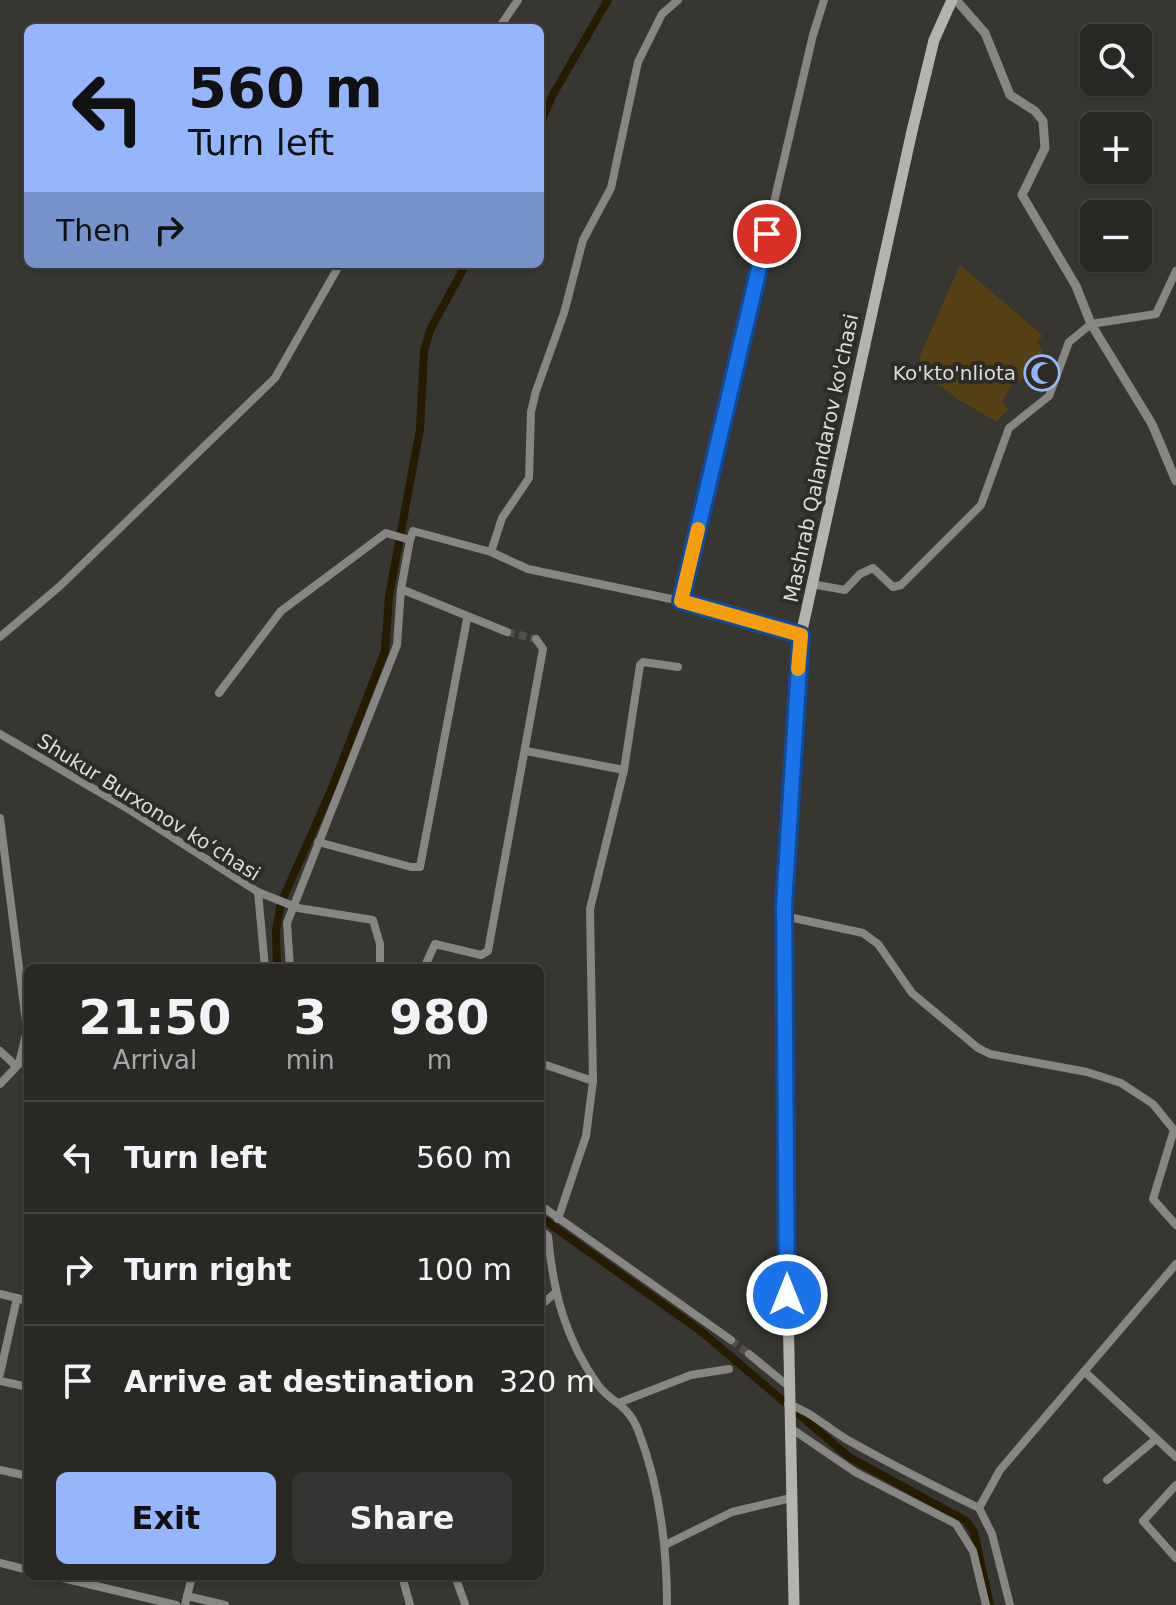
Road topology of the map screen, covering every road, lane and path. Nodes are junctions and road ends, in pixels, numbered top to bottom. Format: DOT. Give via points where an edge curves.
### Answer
graph roads {
  1 [pos="518,0"];
  2 [pos="678,0"];
  3 [pos="824,0"];
  4 [pos="954,0"];
  5 [pos="502,24"];
  6 [pos="338,268"];
  7 [pos="1176,271"];
  8 [pos="1091,324"];
  9 [pos="1176,481"];
  10 [pos="408,539"];
  11 [pos="491,552"];
  12 [pos="811,584"];
  13 [pos="401,589"];
  14 [pos="681,601"];
  15 [pos="467,619"];
  16 [pos="507,632"];
  17 [pos="801,635"];
  18 [pos="0,637"];
  19 [pos="536,639"];
  20 [pos="678,667"];
  21 [pos="219,693"];
  22 [pos="0,734"];
  23 [pos="526,751"];
  24 [pos="624,770"];
  25 [pos="0,818"];
  26 [pos="318,842"];
  27 [pos="259,892"];
  28 [pos="290,905"];
  29 [pos="784,916"];
  30 [pos="265,964"];
  31 [pos="290,964"];
  32 [pos="380,964"];
  33 [pos="426,964"];
  34 [pos="24,1006"];
  35 [pos="0,1051"];
  36 [pos="544,1064"];
  37 [pos="21,1065"];
  38 [pos="593,1081"];
  39 [pos="0,1084"];
  40 [pos="544,1208"];
  41 [pos="558,1219"];
  42 [pos="1176,1225"];
  43 [pos="544,1233"];
  44 [pos="1176,1264"];
  45 [pos="0,1294"];
  46 [pos="554,1294"];
  47 [pos="17,1298"];
  48 [pos="24,1300"];
  49 [pos="544,1303"];
  50 [pos="731,1340"];
  51 [pos="749,1354"];
  52 [pos="729,1369"];
  53 [pos="1085,1372"];
  54 [pos="0,1374"];
  55 [pos="0,1381"];
  56 [pos="24,1386"];
  57 [pos="787,1393"];
  58 [pos="621,1402"];
  59 [pos="788,1426"];
  60 [pos="1156,1439"];
  61 [pos="1176,1457"];
  62 [pos="0,1470"];
  63 [pos="24,1475"];
  64 [pos="1107,1480"];
  65 [pos="1176,1485"];
  66 [pos="791,1498"];
  67 [pos="979,1508"];
  68 [pos="665,1545"];
  69 [pos="1176,1558"];
  70 [pos="0,1563"];
  71 [pos="24,1569"];
  72 [pos="71,1580"];
  73 [pos="191,1580"];
  74 [pos="403,1580"];
  75 [pos="456,1580"];
  76 [pos="186,1600"];
  77 [pos="176,1605"];
  78 [pos="225,1605"];
  79 [pos="410,1605"];
  80 [pos="465,1605"];
  81 [pos="667,1605"];
  82 [pos="794,1605"];
  83 [pos="986,1605"];
  84 [pos="1010,1605"];
  1 -- 5 [label="street"];
  2 -- 11 [label="street" via="662,14 638,62 611,188 583,240 536,391 529,478 502,518"];
  3 -- 14 [label="street"];
  4 -- 8 [label="street" via="985,33 1010,95 1043,121 1045,148 1022,195 1076,286"];
  4 -- 12 [label="main road, Mashrab Qalandarov ko'chasi" via="934,40"];
  6 -- 18 [label="street" via="275,378 60,586"];
  7 -- 8 [label="street" via="1156,314"];
  8 -- 9 [label="street" via="1152,424"];
  8 -- 12 [label="street" via="1069,342 1049,396 1009,428 981,505 901,585 893,587 873,568 845,590"];
  10 -- 11 [label="street" via="413,531"];
  10 -- 13 [label="street"];
  10 -- 21 [label="street" via="386,533 281,611"];
  11 -- 14 [label="street" via="528,569"];
  12 -- 17 [label="main road, Mashrab Qalandarov ko'chasi"];
  13 -- 15 [label="street"];
  13 -- 26 [label="street" via="397,645"];
  14 -- 17 [label="street"];
  15 -- 16 [label="street"];
  15 -- 26 [label="street" via="420,867"];
  17 -- 29 [label="main road, Mashrab Qalandarov ko'chasi"];
  19 -- 23 [label="street" via="543,649"];
  20 -- 24 [label="street" via="640,665"];
  22 -- 27 [label="street, Shukur Burxonov koʻchasi"];
  23 -- 24 [label="street"];
  23 -- 33 [label="street" via="488,951 481,955 435,944"];
  24 -- 38 [label="street" via="590,909"];
  25 -- 34 [label="street"];
  26 -- 28 [label="street"];
  27 -- 28 [label="street"];
  27 -- 30 [label="street, Shukur Burxonov koʻchasi"];
  28 -- 31 [label="street"];
  28 -- 32 [label="street" via="373,920"];
  29 -- 42 [label="street" via="863,933 886,953 912,993 990,1054 1087,1072 1121,1083 1153,1104 1174,1130 1153,1199"];
  29 -- 57 [label="main road, Mashrab Qalandarov ko'chasi"];
  35 -- 37 [label="street"];
  36 -- 38 [label="street"];
  37 -- 39 [label="street"];
  38 -- 41 [label="street" via="586,1136"];
  40 -- 41 [label="street"];
  41 -- 50 [label="street"];
  43 -- 46 [label="street"];
  44 -- 53 [label="street"];
  45 -- 47 [label="street"];
  46 -- 49 [label="street"];
  46 -- 58 [label="street" via="599,1388"];
  47 -- 48 [label="street"];
  47 -- 54 [label="street"];
  51 -- 57 [label="street"];
  52 -- 58 [label="street" via="691,1375"];
  53 -- 60 [label="street"];
  53 -- 67 [label="street" via="1000,1470"];
  55 -- 56 [label="street"];
  57 -- 59 [label="main road, Mashrab Qalandarov ko'chasi"];
  57 -- 67 [label="street" via="803,1409 890,1464"];
  58 -- 68 [label="street" via="637,1429"];
  59 -- 66 [label="main road, Mashrab Qalandarov ko'chasi"];
  59 -- 83 [label="street" via="855,1472 956,1524 973,1551"];
  60 -- 61 [label="street"];
  60 -- 64 [label="street"];
  62 -- 63 [label="street"];
  65 -- 69 [label="street" via="1143,1521"];
  66 -- 68 [label="street" via="732,1512"];
  66 -- 82 [label="main road, Mashrab Qalandarov ko'chasi"];
  67 -- 84 [label="street" via="992,1534"];
  68 -- 81 [label="street"];
  70 -- 71 [label="street"];
  72 -- 77 [label="street"];
  73 -- 76 [label="street"];
  74 -- 79 [label="street"];
  75 -- 80 [label="street"];
  76 -- 78 [label="street"];
}
